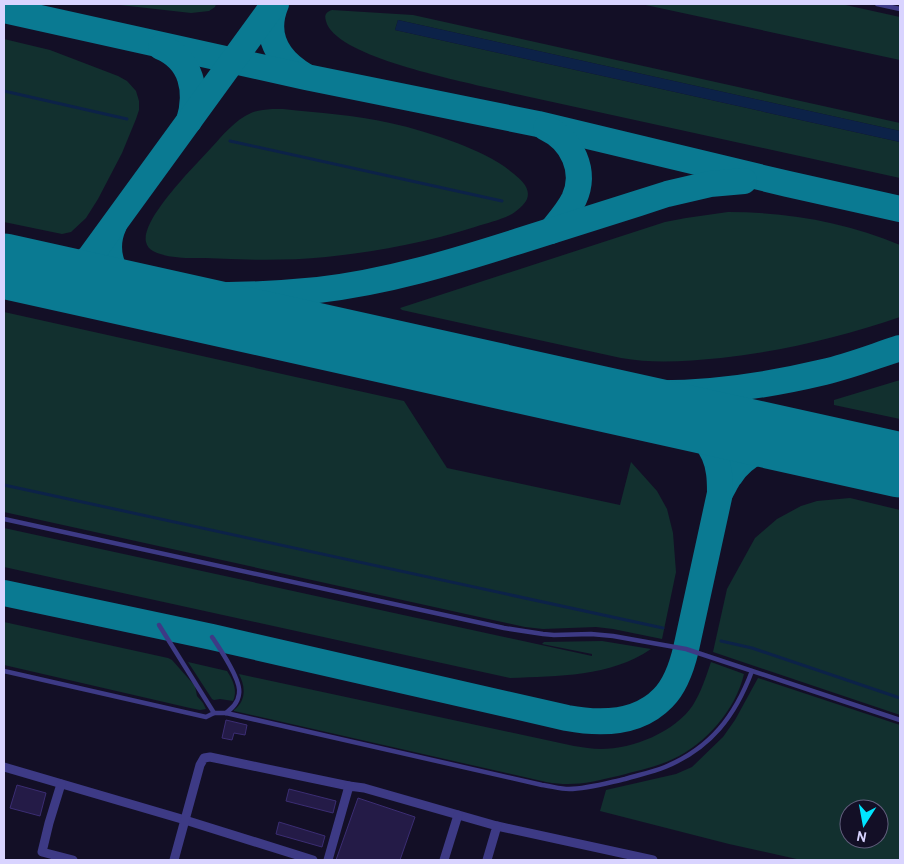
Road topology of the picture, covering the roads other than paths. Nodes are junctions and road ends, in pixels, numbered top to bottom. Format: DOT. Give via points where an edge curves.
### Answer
graph roads {
  1 [pos="877,4"];
  2 [pos="900,9"];
  3 [pos="4,519"];
  4 [pos="159,625"];
  5 [pos="212,637"];
  6 [pos="4,671"];
  7 [pos="752,671"];
  8 [pos="214,713"];
  9 [pos="226,713"];
  10 [pos="900,720"];
  11 [pos="4,767"];
  12 [pos="61,784"];
  13 [pos="349,786"];
  14 [pos="458,815"];
  15 [pos="185,820"];
  16 [pos="497,826"];
  17 [pos="41,856"];
  18 [pos="73,860"];
  19 [pos="174,860"];
  20 [pos="313,860"];
  21 [pos="328,860"];
  22 [pos="444,860"];
  23 [pos="487,860"];
  24 [pos="653,860"];
  1 -- 2 [label="lane"];
  3 -- 7 [label="lane" via="504,628 554,635 591,634 686,649"];
  4 -- 8 [label="lane"];
  5 -- 9 [label="lane" via="239,684 238,700"];
  6 -- 8 [label="lane" via="206,717"];
  7 -- 9 [label="lane" via="728,718 706,744 694,752 663,768 636,776 569,789"];
  7 -- 10 [label="lane"];
  8 -- 9 [label="lane"];
  11 -- 12 [label="street"];
  12 -- 15 [label="street"];
  12 -- 17 [label="street"];
  13 -- 14 [label="street"];
  13 -- 15 [label="street" via="207,757 200,765"];
  13 -- 21 [label="street"];
  14 -- 16 [label="street"];
  14 -- 22 [label="street"];
  15 -- 19 [label="street"];
  15 -- 20 [label="street"];
  16 -- 23 [label="street"];
  16 -- 24 [label="street"];
  17 -- 18 [label="street"];
}
